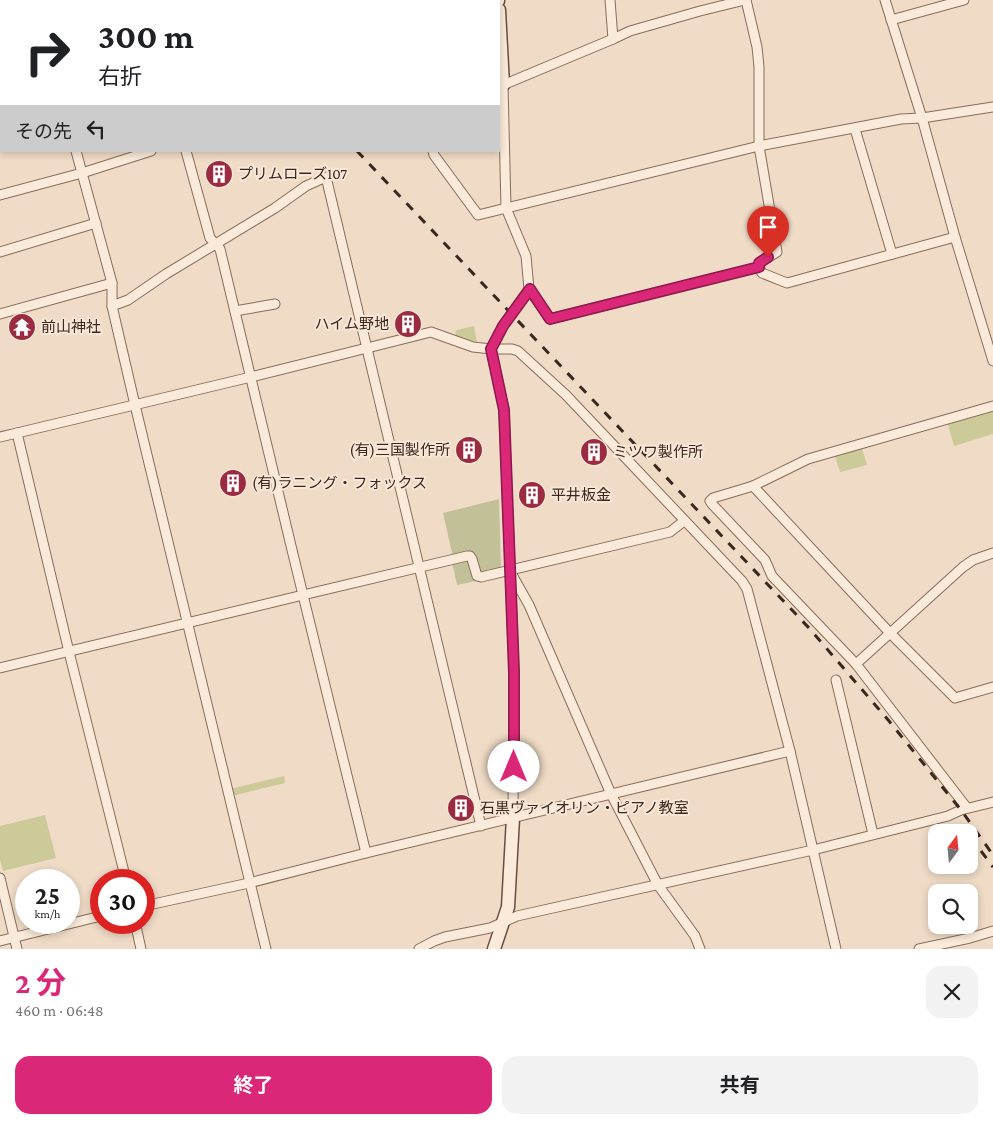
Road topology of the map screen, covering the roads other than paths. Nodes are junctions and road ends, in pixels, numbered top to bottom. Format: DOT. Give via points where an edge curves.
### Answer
graph roads {
  1 [pos="610,0"];
  2 [pos="700,0"];
  3 [pos="745,0"];
  4 [pos="885,0"];
  5 [pos="964,0"];
  6 [pos="700,11"];
  7 [pos="891,20"];
  8 [pos="613,39"];
  9 [pos="500,41"];
  10 [pos="503,85"];
  11 [pos="993,106"];
  12 [pos="922,118"];
  13 [pos="855,128"];
  14 [pos="759,146"];
  15 [pos="76,152"];
  16 [pos="148,152"];
  17 [pos="186,152"];
  18 [pos="433,152"];
  19 [pos="82,173"];
  20 [pos="0,195"];
  21 [pos="506,208"];
  22 [pos="96,223"];
  23 [pos="955,236"];
  24 [pos="215,244"];
  25 [pos="0,252"];
  26 [pos="892,254"];
  27 [pos="759,267"];
  28 [pos="112,283"];
  29 [pos="530,289"];
  30 [pos="275,304"];
  31 [pos="112,306"];
  32 [pos="235,311"];
  33 [pos="0,314"];
  34 [pos="368,348"];
  35 [pos="491,349"];
  36 [pos="993,361"];
  37 [pos="251,377"];
  38 [pos="135,405"];
  39 [pos="993,406"];
  40 [pos="17,433"];
  41 [pos="0,436"];
  42 [pos="753,486"];
  43 [pos="684,521"];
  44 [pos="993,553"];
  45 [pos="420,568"];
  46 [pos="510,570"];
  47 [pos="303,595"];
  48 [pos="186,622"];
  49 [pos="890,633"];
  50 [pos="69,652"];
  51 [pos="856,664"];
  52 [pos="0,668"];
  53 [pos="836,680"];
  54 [pos="993,687"];
  55 [pos="790,751"];
  56 [pos="610,794"];
  57 [pos="993,802"];
  58 [pos="967,808"];
  59 [pos="513,818"];
  60 [pos="482,826"];
  61 [pos="873,834"];
  62 [pos="813,850"];
  63 [pos="366,853"];
  64 [pos="123,869"];
  65 [pos="0,878"];
  66 [pos="249,882"];
  67 [pos="658,885"];
  68 [pos="155,903"];
  69 [pos="90,919"];
  70 [pos="504,923"];
  71 [pos="993,931"];
  72 [pos="138,934"];
  73 [pos="14,938"];
  74 [pos="0,942"];
  75 [pos="17,949"];
  76 [pos="141,949"];
  77 [pos="266,949"];
  78 [pos="419,949"];
  79 [pos="494,949"];
  80 [pos="700,949"];
  81 [pos="836,949"];
  82 [pos="919,949"];
  1 -- 8 [label="street"];
  2 -- 6 [label="street"];
  3 -- 6 [label="street"];
  3 -- 14 [label="street" via="757,47"];
  4 -- 7 [label="street"];
  5 -- 7 [label="street"];
  6 -- 8 [label="street"];
  7 -- 12 [label="street"];
  8 -- 10 [label="street"];
  9 -- 10 [label="street"];
  10 -- 21 [label="street"];
  11 -- 12 [label="street"];
  12 -- 13 [label="street"];
  12 -- 23 [label="street"];
  13 -- 14 [label="street"];
  13 -- 26 [label="street"];
  14 -- 21 [label="street"];
  14 -- 27 [label="street" via="777,252 759,263"];
  15 -- 19 [label="street"];
  16 -- 19 [label="street"];
  17 -- 24 [label="street" via="210,238"];
  18 -- 21 [label="street" via="478,215"];
  19 -- 20 [label="street"];
  19 -- 22 [label="street"];
  21 -- 29 [label="street" via="526,256"];
  22 -- 25 [label="street"];
  22 -- 28 [label="street"];
  23 -- 26 [label="street"];
  23 -- 36 [label="street"];
  24 -- 31 [label="street" via="128,300"];
  24 -- 32 [label="street" via="220,249"];
  24 -- 34 [label="street" via="326,176"];
  26 -- 27 [label="street" via="787,282 762,273"];
  27 -- 29 [label="street" via="550,319"];
  28 -- 31 [label="street"];
  28 -- 33 [label="street"];
  29 -- 35 [label="street"];
  30 -- 32 [label="street"];
  31 -- 38 [label="street"];
  32 -- 37 [label="street"];
  34 -- 35 [label="street" via="431,332 473,347"];
  34 -- 37 [label="street"];
  34 -- 45 [label="street"];
  35 -- 43 [label="street" via="518,351 566,395"];
  35 -- 46 [label="street" via="504,410"];
  37 -- 38 [label="street"];
  37 -- 47 [label="street"];
  38 -- 40 [label="street"];
  38 -- 48 [label="street"];
  39 -- 42 [label="street" via="808,459"];
  40 -- 41 [label="street"];
  40 -- 50 [label="street"];
  42 -- 49 [label="street"];
  42 -- 51 [label="street" via="710,501 764,560 772,576"];
  43 -- 46 [label="street" via="670,532"];
  43 -- 55 [label="street" via="747,589"];
  44 -- 49 [label="street" via="962,566"];
  45 -- 46 [label="street" via="470,556 479,577"];
  45 -- 47 [label="street"];
  45 -- 60 [label="street"];
  46 -- 56 [label="street" via="529,605"];
  46 -- 59 [label="street" via="514,672"];
  47 -- 48 [label="street"];
  47 -- 63 [label="street"];
  48 -- 50 [label="street"];
  48 -- 66 [label="street"];
  49 -- 51 [label="street"];
  49 -- 54 [label="street" via="955,698"];
  50 -- 52 [label="street"];
  50 -- 64 [label="street"];
  51 -- 58 [label="street"];
  53 -- 61 [label="street"];
  55 -- 56 [label="street"];
  55 -- 62 [label="street"];
  56 -- 59 [label="street"];
  56 -- 67 [label="street"];
  57 -- 58 [label="street"];
  58 -- 61 [label="street" via="948,816"];
  59 -- 60 [label="street"];
  59 -- 70 [label="street" via="508,907"];
  60 -- 63 [label="street"];
  61 -- 62 [label="street"];
  62 -- 67 [label="street"];
  62 -- 81 [label="street"];
  63 -- 66 [label="street"];
  65 -- 73 [label="street"];
  66 -- 68 [label="street"];
  66 -- 77 [label="street"];
  67 -- 70 [label="street" via="536,911"];
  67 -- 80 [label="street" via="695,936"];
  69 -- 73 [label="street"];
  70 -- 78 [label="street" via="445,937"];
  70 -- 79 [label="street"];
  71 -- 82 [label="street"];
  72 -- 76 [label="street"];
  73 -- 74 [label="street"];
  73 -- 75 [label="street"];
}
